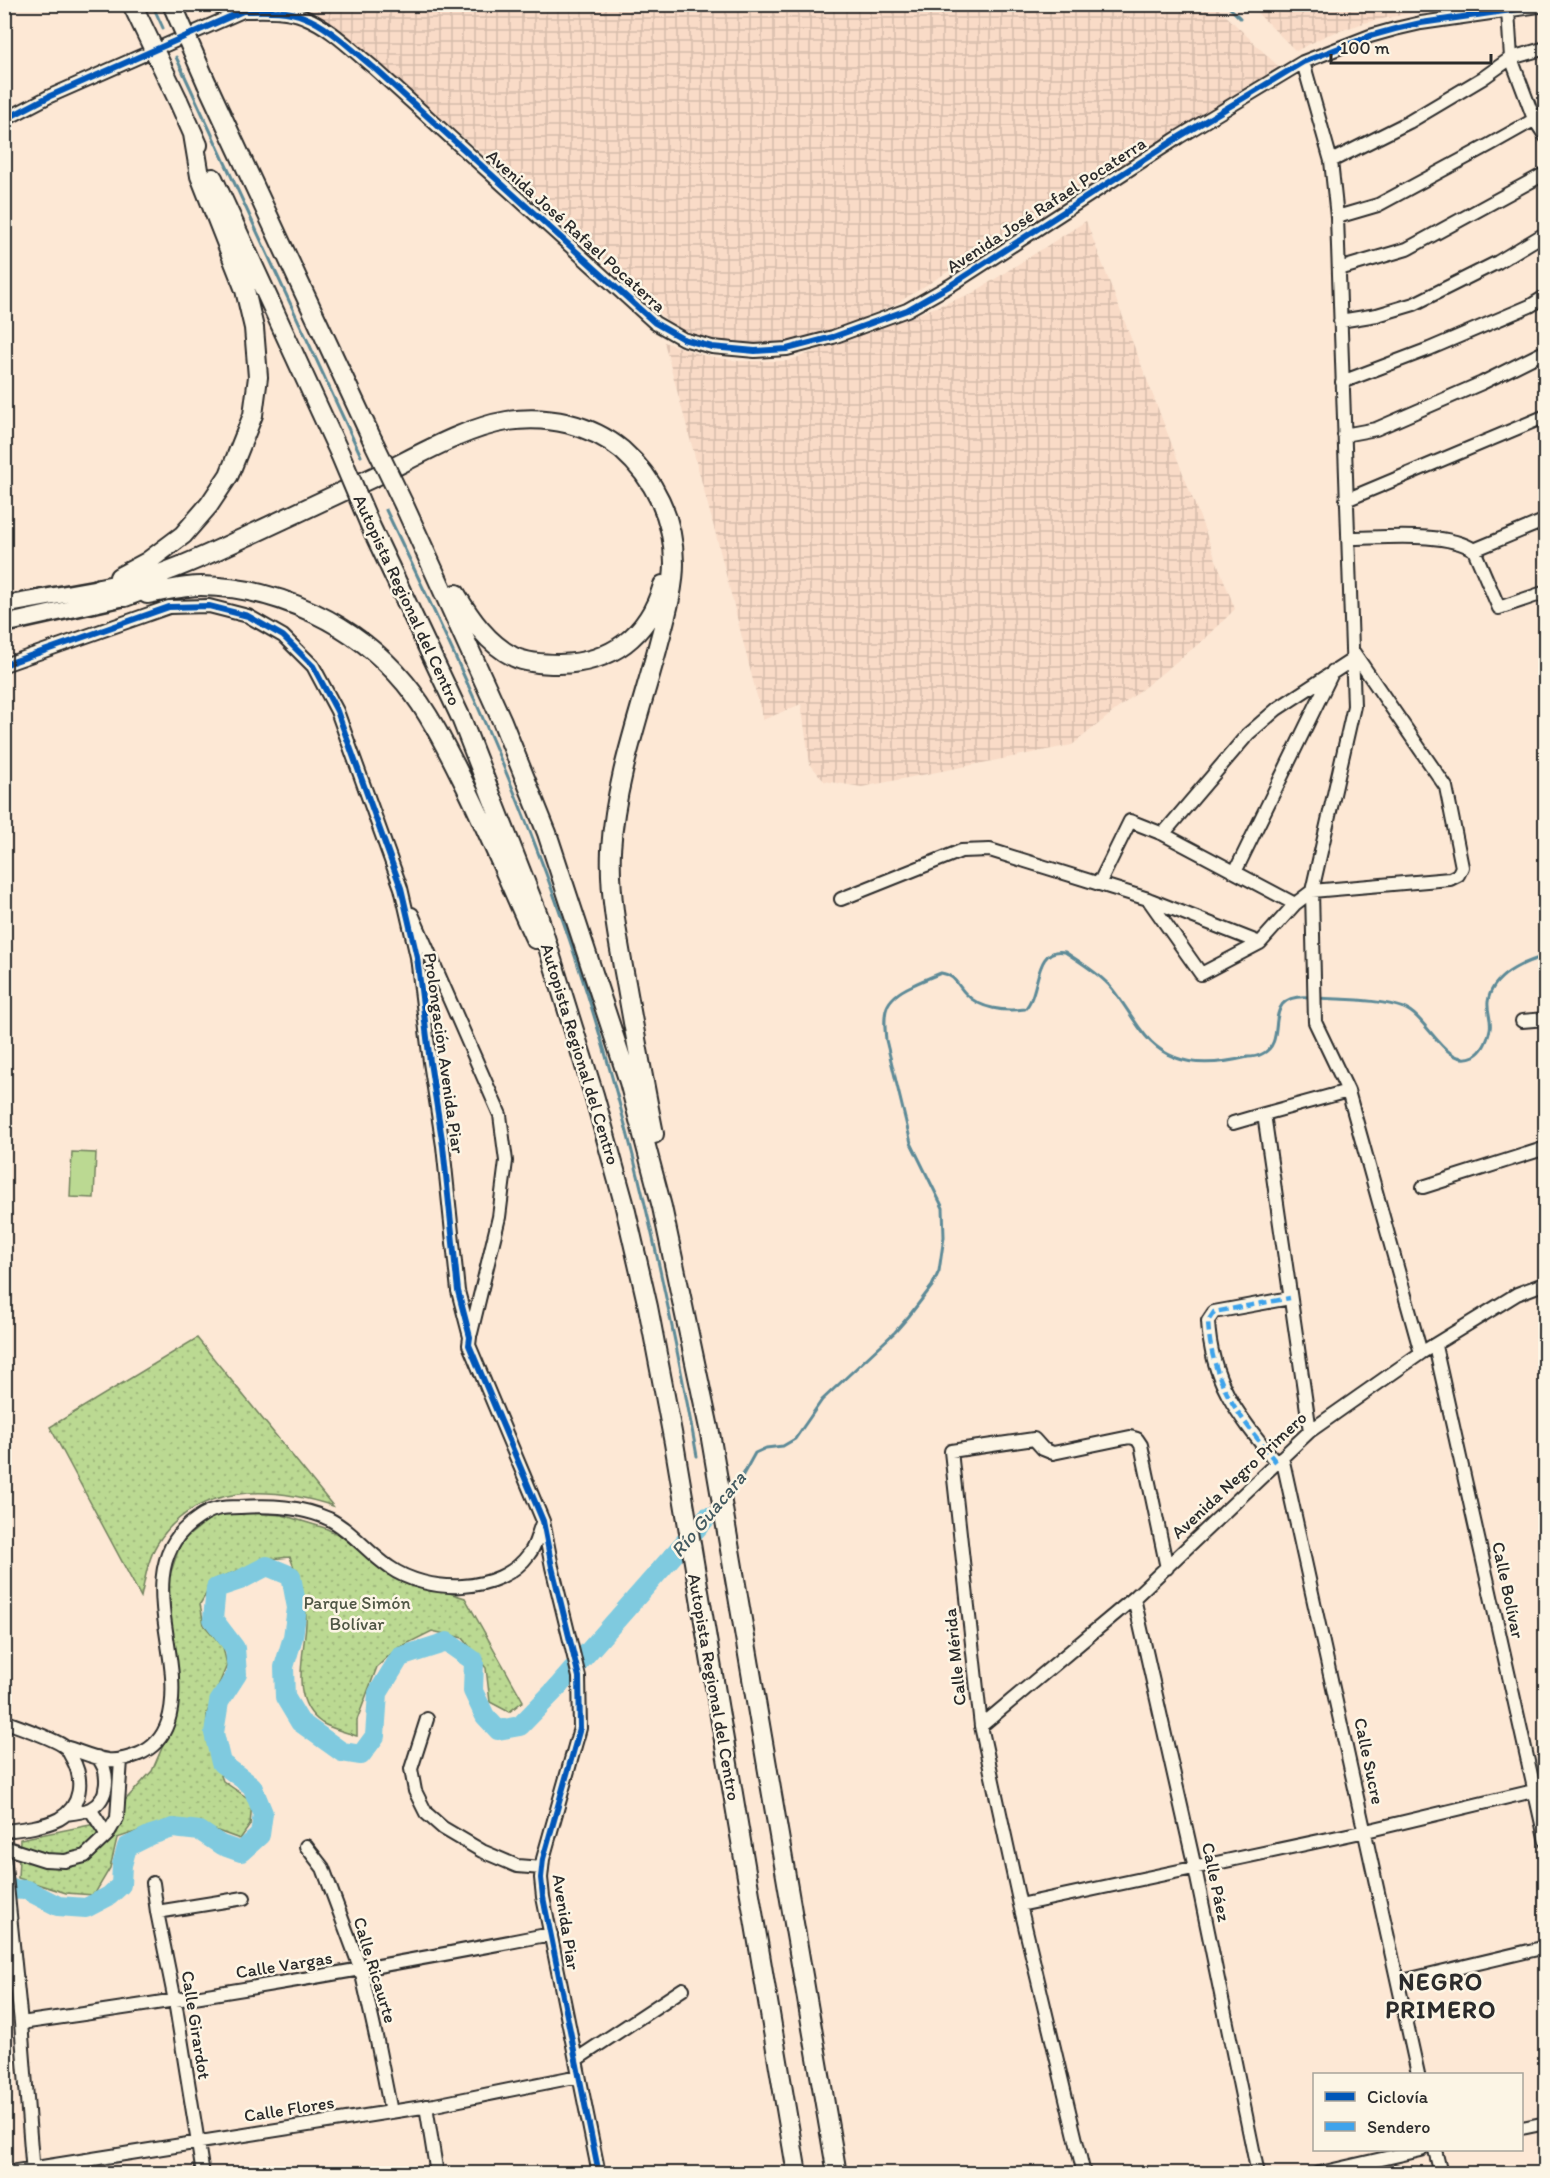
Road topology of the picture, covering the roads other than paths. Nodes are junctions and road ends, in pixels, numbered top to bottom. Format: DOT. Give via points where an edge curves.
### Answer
graph roads {
  1 [pos="132,4"];
  2 [pos="172,4"];
  3 [pos="1545,5"];
  4 [pos="1508,11"];
  5 [pos="1545,48"];
  6 [pos="1511,58"];
  7 [pos="1303,62"];
  8 [pos="1545,113"];
  9 [pos="1534,119"];
  10 [pos="4,120"];
  11 [pos="193,134"];
  12 [pos="1545,137"];
  13 [pos="1331,161"];
  14 [pos="1545,173"];
  15 [pos="1337,217"];
  16 [pos="1545,233"];
  17 [pos="1339,269"];
  18 [pos="1545,296"];
  19 [pos="1340,321"];
  20 [pos="1545,351"];
  21 [pos="1342,382"];
  22 [pos="1545,416"];
  23 [pos="1344,435"];
  24 [pos="1346,500"];
  25 [pos="404,506"];
  26 [pos="1545,520"];
  27 [pos="1347,538"];
  28 [pos="1474,550"];
  29 [pos="99,588"];
  30 [pos="1545,592"];
  31 [pos="125,597"];
  32 [pos="4,605"];
  33 [pos="4,624"];
  34 [pos="1352,655"];
  35 [pos="4,665"];
  36 [pos="1334,670"];
  37 [pos="1163,834"];
  38 [pos="1235,872"];
  39 [pos="1099,884"];
  40 [pos="401,888"];
  41 [pos="1312,891"];
  42 [pos="841,899"];
  43 [pos="1148,899"];
  44 [pos="1295,904"];
  45 [pos="1260,943"];
  46 [pos="1545,1019"];
  47 [pos="1522,1021"];
  48 [pos="1348,1092"];
  49 [pos="594,1095"];
  50 [pos="1264,1114"];
  51 [pos="1233,1123"];
  52 [pos="1545,1148"];
  53 [pos="1423,1187"];
  54 [pos="1545,1283"];
  55 [pos="1290,1298"];
  56 [pos="690,1333"];
  57 [pos="470,1337"];
  58 [pos="1435,1346"];
  59 [pos="1421,1353"];
  60 [pos="1310,1431"];
  61 [pos="1279,1460"];
  62 [pos="543,1521"];
  63 [pos="530,1554"];
  64 [pos="552,1568"];
  65 [pos="1167,1568"];
  66 [pos="1134,1598"];
  67 [pos="569,1637"];
  68 [pos="427,1719"];
  69 [pos="4,1721"];
  70 [pos="981,1726"];
  71 [pos="65,1747"];
  72 [pos="97,1757"];
  73 [pos="121,1760"];
  74 [pos="1539,1790"];
  75 [pos="90,1809"];
  76 [pos="66,1814"];
  77 [pos="4,1831"];
  78 [pos="1366,1831"];
  79 [pos="107,1835"];
  80 [pos="1545,1842"];
  81 [pos="306,1846"];
  82 [pos="4,1847"];
  83 [pos="4,1856"];
  84 [pos="542,1868"];
  85 [pos="1195,1868"];
  86 [pos="153,1882"];
  87 [pos="244,1898"];
  88 [pos="1020,1905"];
  89 [pos="157,1912"];
  90 [pos="551,1934"];
  91 [pos="1545,1947"];
  92 [pos="361,1970"];
  93 [pos="1398,1982"];
  94 [pos="683,1989"];
  95 [pos="175,2001"];
  96 [pos="21,2023"];
  97 [pos="577,2059"];
  98 [pos="1418,2073"];
  99 [pos="579,2076"];
  100 [pos="426,2106"];
  101 [pos="391,2112"];
  102 [pos="1545,2123"];
  103 [pos="1523,2128"];
  104 [pos="196,2142"];
  105 [pos="1417,2151"];
  106 [pos="1435,2151"];
  107 [pos="32,2171"];
  108 [pos="4,2173"];
  109 [pos="202,2174"];
  110 [pos="437,2174"];
  111 [pos="598,2174"];
  112 [pos="797,2174"];
  113 [pos="837,2174"];
  114 [pos="1084,2174"];
  115 [pos="1258,2174"];
  116 [pos="1316,2174"];
  117 [pos="1441,2174"];
  1 -- 11 [label="highway, Autopista Regional del Centro, bridge"];
  2 -- 25 [label="highway, Autopista Regional del Centro, bridge"];
  3 -- 4 [label="street, Avenida José Rafael Pocaterra"];
  4 -- 6 [label="street"];
  4 -- 7 [label="street, Avenida José Rafael Pocaterra" via="1395,29"];
  5 -- 6 [label="street"];
  6 -- 9 [label="street"];
  6 -- 13 [label="street" via="1409,122"];
  7 -- 10 [label="street, Avenida José Rafael Pocaterra" via="907,310 833,337 788,349 755,351 712,347 683,339 655,323 373,67 329,31 303,16 243,11"];
  7 -- 13 [label="street"];
  8 -- 9 [label="street"];
  9 -- 12 [label="street"];
  9 -- 15 [label="street" via="1378,205"];
  11 -- 29 [label="highway" via="200,176 245,290 254,328 258,377 253,415 229,475 183,535 147,562"];
  11 -- 49 [label="highway, Autopista Regional del Centro, bridge" via="461,717 538,915"];
  13 -- 15 [label="street"];
  14 -- 17 [label="street" via="1407,249"];
  15 -- 17 [label="street"];
  16 -- 19 [label="street" via="1498,262 1414,304"];
  17 -- 19 [label="street"];
  18 -- 21 [label="street" via="1429,349"];
  19 -- 21 [label="street"];
  20 -- 23 [label="street" via="1376,429"];
  21 -- 23 [label="street"];
  22 -- 24 [label="street"];
  23 -- 24 [label="street"];
  24 -- 27 [label="street"];
  25 -- 31 [label="highway" via="467,613 492,642 515,658 561,664 586,663 605,656 638,632 659,598 667,562 666,538 649,494 634,471 616,455 576,436 550,430 524,431 473,442 200,569"];
  25 -- 56 [label="highway, Autopista Regional del Centro" via="502,721 547,833 629,1082"];
  26 -- 28 [label="street"];
  27 -- 28 [label="street" via="1428,537"];
  27 -- 34 [label="street"];
  28 -- 30 [label="street" via="1499,608"];
  29 -- 32 [label="main road"];
  29 -- 56 [label="highway" via="155,576 446,442 507,421 563,422 581,427 614,444 646,475 667,517 673,580 615,811 611,853 613,898 666,1196 689,1287"];
  31 -- 33 [label="main road"];
  31 -- 49 [label="highway" via="199,586 234,588 281,599 327,620 371,649 390,667 406,684 443,741 473,801 537,944"];
  34 -- 36 [label="street"];
  34 -- 41 [label="street" via="1352,726"];
  34 -- 41 [label="street" via="1446,787 1462,867 1450,879"];
  35 -- 40 [label="street, Prolongación Avenida Piar" via="169,607 209,606 248,616 283,636 313,666 337,711"];
  36 -- 37 [label="street" via="1248,734"];
  36 -- 38 [label="street"];
  37 -- 38 [label="street"];
  37 -- 39 [label="street" via="1130,821"];
  38 -- 44 [label="street"];
  39 -- 42 [label="street" via="990,850 961,851"];
  39 -- 43 [label="street"];
  40 -- 57 [label="street, Prolongación Avenida Piar" via="417,957 459,1291"];
  40 -- 57 [label="street, Prolongación Avenida Piar" via="500,1115 506,1161 499,1217"];
  41 -- 44 [label="street"];
  41 -- 48 [label="street" via="1315,1022"];
  43 -- 45 [label="street"];
  43 -- 45 [label="street" via="1201,974"];
  44 -- 45 [label="street"];
  46 -- 47 [label="street"];
  48 -- 50 [label="street"];
  48 -- 59 [label="street"];
  49 -- 112 [label="highway, Autopista Regional del Centro" via="648,1307 674,1443"];
  50 -- 51 [label="street"];
  50 -- 55 [label="street"];
  52 -- 53 [label="street"];
  54 -- 58 [label="street, Avenida Negro Primero" via="1517,1294"];
  55 -- 60 [label="street"];
  55 -- 61 [label="street" via="1214,1312 1208,1321 1217,1372 1225,1392 1241,1419"];
  56 -- 113 [label="highway, Autopista Regional del Centro"];
  57 -- 62 [label="street, Prolongación Avenida Piar" via="469,1345"];
  58 -- 59 [label="street, Avenida Negro Primero"];
  58 -- 74 [label="street, Calle Bolívar"];
  59 -- 60 [label="street, Avenida Negro Primero"];
  60 -- 61 [label="street, Avenida Negro Primero"];
  61 -- 65 [label="street, Avenida Negro Primero"];
  61 -- 78 [label="street, Calle Sucre"];
  62 -- 63 [label="street"];
  62 -- 64 [label="street, Prolongación Avenida Piar"];
  63 -- 64 [label="street" via="540,1556"];
  63 -- 73 [label="street" via="513,1570 482,1584 434,1585 407,1578 330,1520 303,1510 271,1505 219,1508 201,1515 181,1532 167,1555 162,1588 172,1677 170,1718 156,1744"];
  64 -- 67 [label="street, Prolongación Avenida Piar"];
  65 -- 66 [label="street, Avenida Negro Primero"];
  65 -- 70 [label="street, Calle Mérida" via="1137,1439 1130,1437 1053,1453 1034,1439 951,1451"];
  66 -- 70 [label="street, Avenida Negro Primero"];
  66 -- 85 [label="street, Calle Páez"];
  67 -- 84 [label="street, Avenida Piar" via="579,1677 580,1728"];
  68 -- 84 [label="street" via="411,1769 426,1813 482,1851 517,1866"];
  69 -- 71 [label="street"];
  70 -- 88 [label="street, Calle Mérida"];
  71 -- 72 [label="street"];
  71 -- 76 [label="street" via="81,1782"];
  72 -- 73 [label="street"];
  72 -- 75 [label="street" via="105,1769 106,1782 101,1799"];
  73 -- 79 [label="street" via="117,1818"];
  74 -- 78 [label="street"];
  74 -- 80 [label="street, Calle Bolívar"];
  75 -- 76 [label="street"];
  75 -- 79 [label="street"];
  76 -- 77 [label="street" via="48,1823"];
  78 -- 85 [label="street"];
  78 -- 93 [label="street, Calle Sucre"];
  79 -- 82 [label="street" via="85,1856 65,1861 45,1860"];
  81 -- 92 [label="street, Calle Ricaurte" via="323,1868"];
  83 -- 96 [label="street"];
  84 -- 90 [label="street, Avenida Piar"];
  85 -- 88 [label="street"];
  85 -- 115 [label="street, Calle Páez"];
  86 -- 89 [label="street, Calle Girardot"];
  87 -- 89 [label="street"];
  88 -- 114 [label="street, Calle Mérida"];
  89 -- 95 [label="street, Calle Girardot"];
  90 -- 92 [label="street, Calle Vargas"];
  90 -- 97 [label="street, Avenida Piar"];
  91 -- 93 [label="street"];
  92 -- 95 [label="street, Calle Vargas"];
  92 -- 101 [label="street, Calle Ricaurte"];
  93 -- 98 [label="street, Calle Sucre"];
  94 -- 97 [label="street"];
  95 -- 96 [label="street, Calle Vargas"];
  95 -- 104 [label="street, Calle Girardot"];
  96 -- 107 [label="street"];
  97 -- 99 [label="street, Avenida Piar"];
  99 -- 100 [label="street, Calle Flores"];
  99 -- 111 [label="street, Avenida Piar"];
  100 -- 101 [label="street, Calle Flores"];
  100 -- 110 [label="street"];
  101 -- 104 [label="street, Calle Flores"];
  102 -- 103 [label="street"];
  104 -- 107 [label="street, Calle Flores"];
  104 -- 109 [label="street, Calle Girardot"];
  105 -- 116 [label="street"];
  106 -- 117 [label="street"];
  107 -- 108 [label="street, Calle Flores"];
}
